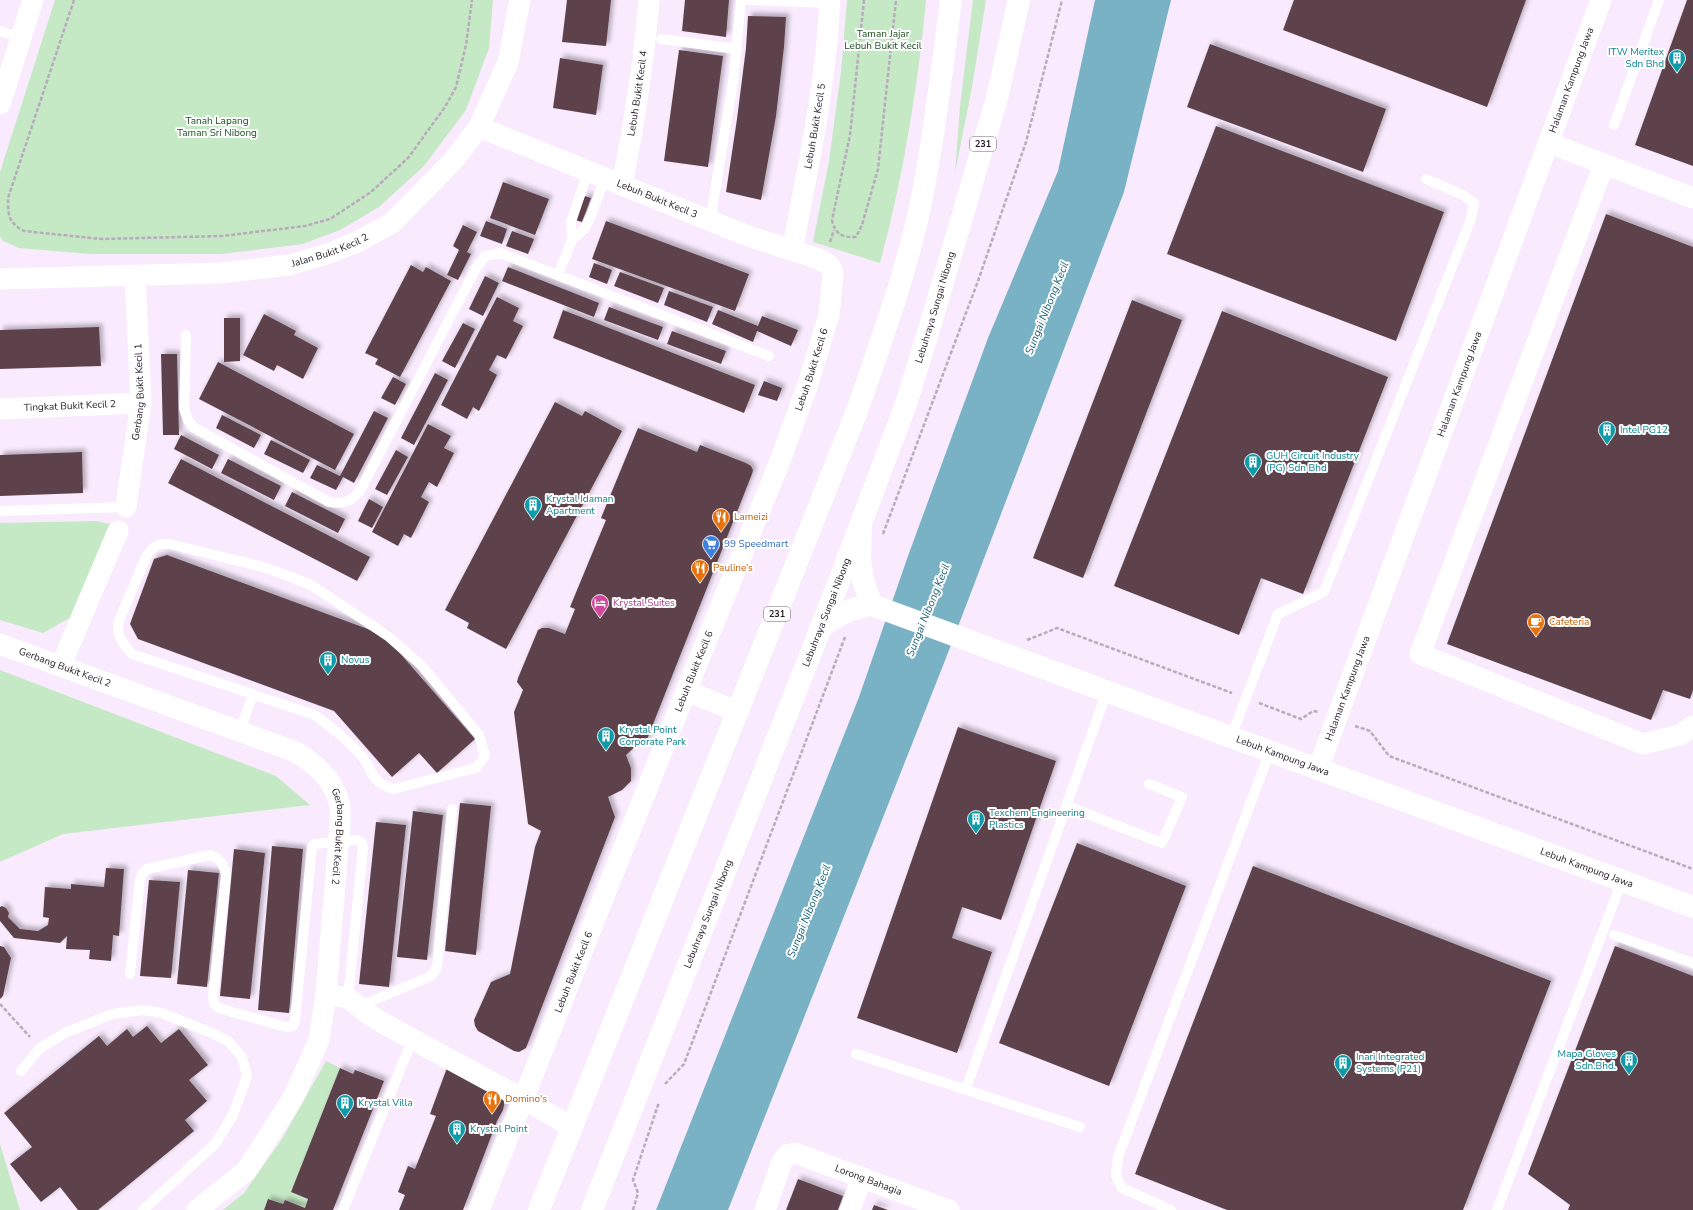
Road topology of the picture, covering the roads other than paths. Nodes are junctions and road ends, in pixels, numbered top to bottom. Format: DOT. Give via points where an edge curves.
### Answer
graph roads {
  1 [pos="33,0"];
  2 [pos="520,0"];
  3 [pos="649,0"];
  4 [pos="741,0"];
  5 [pos="749,0"];
  6 [pos="951,0"];
  7 [pos="1019,0"];
  8 [pos="1601,0"];
  9 [pos="1658,0"];
  10 [pos="830,2"];
  11 [pos="0,31"];
  12 [pos="21,38"];
  13 [pos="661,38"];
  14 [pos="737,49"];
  15 [pos="0,104"];
  16 [pos="1614,125"];
  17 [pos="479,127"];
  18 [pos="1549,143"];
  19 [pos="1604,164"];
  20 [pos="605,178"];
  21 [pos="1426,179"];
  22 [pos="1693,198"];
  23 [pos="710,221"];
  24 [pos="572,240"];
  25 [pos="792,251"];
  26 [pos="832,270"];
  27 [pos="135,275"];
  28 [pos="558,275"];
  29 [pos="0,279"];
  30 [pos="186,335"];
  31 [pos="769,356"];
  32 [pos="141,403"];
  33 [pos="0,409"];
  34 [pos="126,507"];
  35 [pos="0,511"];
  36 [pos="862,521"];
  37 [pos="118,531"];
  38 [pos="878,607"];
  39 [pos="820,628"];
  40 [pos="0,644"];
  41 [pos="61,666"];
  42 [pos="686,691"];
  43 [pos="1106,691"];
  44 [pos="253,694"];
  45 [pos="739,712"];
  46 [pos="1693,726"];
  47 [pos="240,730"];
  48 [pos="1231,737"];
  49 [pos="1270,751"];
  50 [pos="1318,769"];
  51 [pos="1149,784"];
  52 [pos="1067,806"];
  53 [pos="452,809"];
  54 [pos="338,842"];
  55 [pos="1622,881"];
  56 [pos="1693,907"];
  57 [pos="1614,935"];
  58 [pos="1693,963"];
  59 [pos="130,974"];
  60 [pos="326,994"];
  61 [pos="354,1002"];
  62 [pos="413,1038"];
  63 [pos="856,1054"];
  64 [pos="21,1071"];
  65 [pos="966,1089"];
  66 [pos="521,1105"];
  67 [pos="1080,1127"];
  68 [pos="572,1128"];
  69 [pos="862,1177"];
  70 [pos="937,1208"];
  71 [pos="143,1210"];
  72 [pos="197,1210"];
  73 [pos="343,1210"];
  74 [pos="479,1210"];
  75 [pos="539,1210"];
  76 [pos="592,1210"];
  77 [pos="765,1210"];
  78 [pos="850,1210"];
  79 [pos="1171,1210"];
  80 [pos="1497,1210"];
  1 -- 12 [label="street"];
  2 -- 17 [label="street, Jalan Bukit Kecil 2" via="508,62"];
  3 -- 20 [label="street, Lebuh Bukit Kecil 4" via="633,130"];
  4 -- 14 [label="lane"];
  5 -- 10 [label="lane"];
  6 -- 45 [label="main road, 231" via="920,207 902,278 858,411"];
  7 -- 36 [label="main road, Lebuhraya Sungai Nibong / 231" via="997,98 931,323 906,404"];
  8 -- 18 [label="street, Halaman Kampung Jawa"];
  9 -- 16 [label="lane"];
  10 -- 25 [label="street, Lebuh Bukit Kecil 5" via="817,116"];
  11 -- 12 [label="lane"];
  12 -- 15 [label="street"];
  13 -- 14 [label="lane"];
  14 -- 23 [label="lane"];
  17 -- 20 [label="street, Lebuh Bukit Kecil 3"];
  17 -- 27 [label="street, Jalan Bukit Kecil 2" via="453,161 392,223 359,241 289,265 221,273"];
  18 -- 19 [label="street"];
  18 -- 50 [label="street, Halaman Kampung Jawa"];
  19 -- 22 [label="street"];
  19 -- 46 [label="street" via="1420,654 1643,744 1680,735"];
  20 -- 23 [label="street, Lebuh Bukit Kecil 3"];
  20 -- 24 [label="lane" via="592,213 584,228"];
  20 -- 24 [label="lane" via="571,222"];
  21 -- 48 [label="lane" via="1463,195 1474,203 1471,219 1324,592 1278,614"];
  23 -- 25 [label="street, Lebuh Bukit Kecil 3"];
  24 -- 28 [label="lane"];
  25 -- 26 [label="street, Lebuh Bukit Kecil 3" via="818,259 829,265"];
  26 -- 42 [label="street, Lebuh Bukit Kecil 6" via="829,315 808,384 780,461"];
  27 -- 29 [label="street, Jalan Bukit Kecil 2"];
  27 -- 32 [label="street, Gerbang Bukit Kecil 1"];
  28 -- 30 [label="lane" via="500,253 485,256 475,270 361,489 355,497 340,504 329,502 193,427 184,409"];
  28 -- 31 [label="lane"];
  32 -- 33 [label="street, Tingkat Bukit Kecil 2"];
  32 -- 34 [label="street, Gerbang Bukit Kecil 1"];
  34 -- 35 [label="lane"];
  36 -- 38 [label="main road" via="860,560 863,581"];
  36 -- 39 [label="main road, Lebuhraya Sungai Nibong / 231"];
  37 -- 41 [label="street"];
  38 -- 39 [label="main road, Lebuh Kampung Jawa" via="855,607 837,615"];
  38 -- 43 [label="main road, Lebuh Kampung Jawa"];
  39 -- 76 [label="main road, Lebuhraya Sungai Nibong / 231"];
  40 -- 41 [label="street, Gerbang Bukit Kecil 2"];
  41 -- 47 [label="street, Gerbang Bukit Kecil 2"];
  42 -- 45 [label="street"];
  42 -- 66 [label="street, Lebuh Bukit Kecil 6"];
  43 -- 48 [label="main road, Lebuh Kampung Jawa"];
  43 -- 52 [label="lane"];
  44 -- 44 [label="lane" via="315,715 362,755 374,778 393,789 476,768 485,756 479,734 421,665 388,636 311,585 263,567 170,544 160,544 152,549 146,556 118,623 118,633 124,644 132,654"];
  44 -- 47 [label="lane"];
  45 -- 68 [label="main road, 231"];
  47 -- 54 [label="street, Gerbang Bukit Kecil 2" via="296,752 317,766 334,788 339,802"];
  48 -- 49 [label="main road, Lebuh Kampung Jawa"];
  49 -- 50 [label="main road, Lebuh Kampung Jawa"];
  49 -- 79 [label="lane" via="1118,1157 1116,1176 1122,1188"];
  50 -- 55 [label="main road, Lebuh Kampung Jawa"];
  51 -- 52 [label="lane" via="1182,797 1162,842"];
  52 -- 65 [label="lane"];
  53 -- 61 [label="lane" via="437,968 431,976"];
  54 -- 59 [label="lane" via="314,844 311,850 293,1026 286,1027 218,1008 214,1003 226,874 225,867 216,857 210,855 147,869 142,874"];
  54 -- 60 [label="street, Gerbang Bukit Kecil 2"];
  54 -- 61 [label="lane" via="357,840 362,843 363,848"];
  55 -- 56 [label="main road, Lebuh Kampung Jawa"];
  55 -- 80 [label="lane"];
  57 -- 58 [label="lane"];
  60 -- 61 [label="street"];
  60 -- 72 [label="street, Gerbang Bukit Kecil 2" via="319,1040 294,1098 246,1170"];
  61 -- 62 [label="street" via="367,1013"];
  62 -- 66 [label="street"];
  62 -- 73 [label="lane"];
  63 -- 65 [label="lane"];
  64 -- 71 [label="lane" via="40,1048 67,1032 112,1014 144,1010 162,1013 228,1041 242,1057 247,1076 233,1115 215,1144"];
  65 -- 67 [label="lane"];
  66 -- 68 [label="street"];
  66 -- 74 [label="street, Lebuh Bukit Kecil 6"];
  68 -- 75 [label="main road, 231"];
  69 -- 70 [label="street, Lorong Bahagia"];
  69 -- 77 [label="street, Lorong Bahagia" via="795,1153 787,1155 782,1162"];
  69 -- 78 [label="street"];
}
